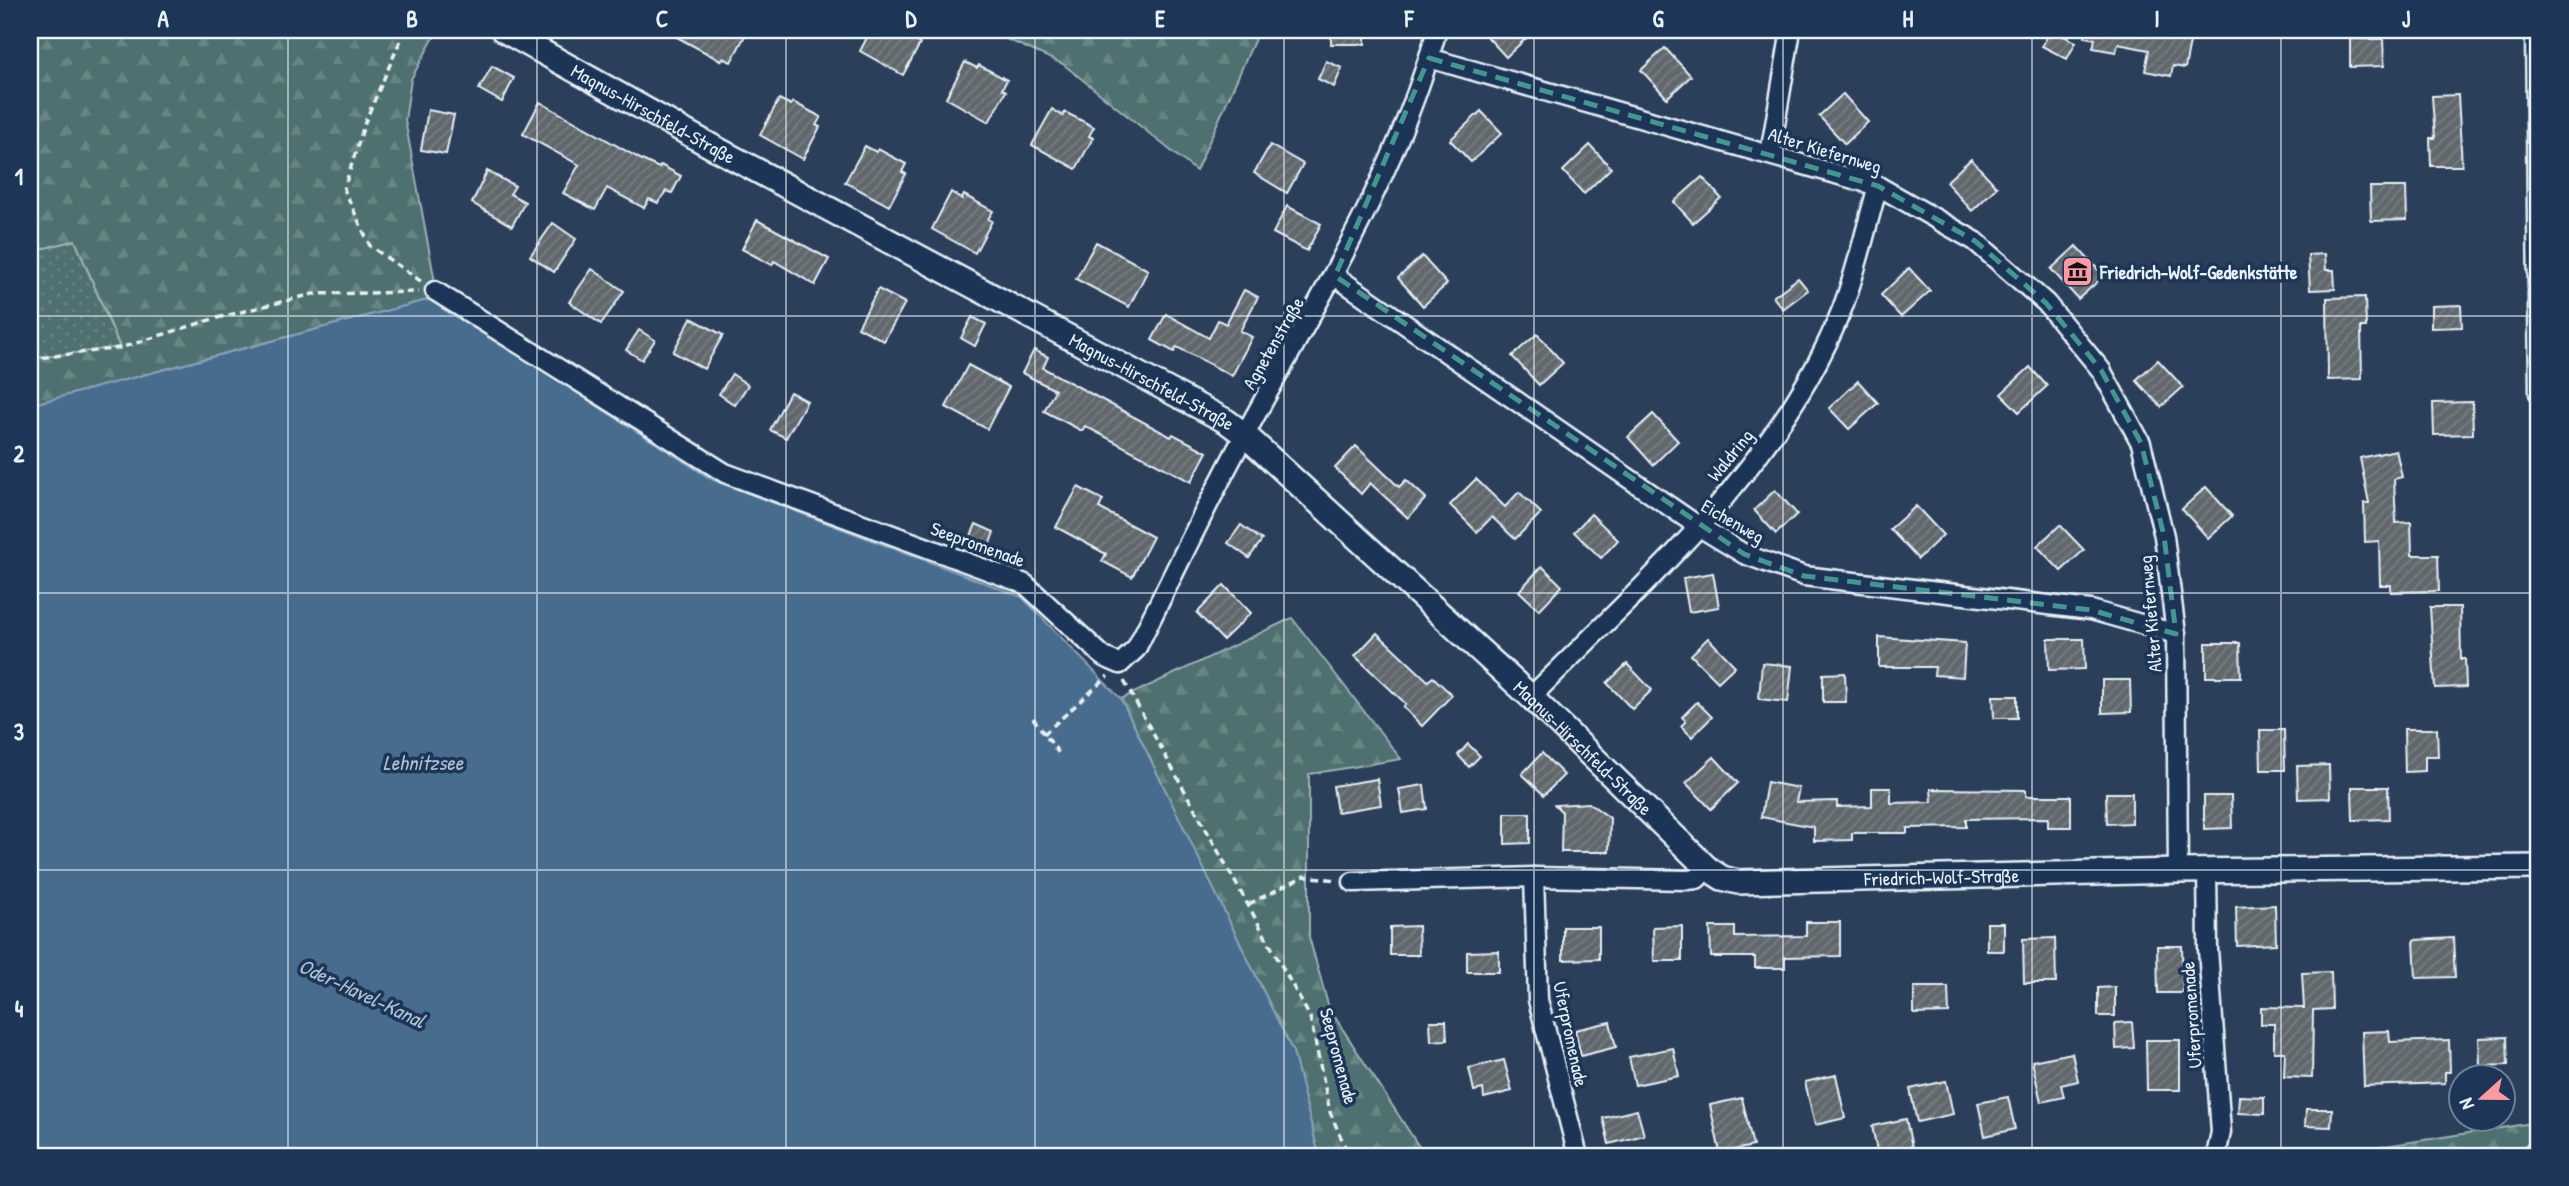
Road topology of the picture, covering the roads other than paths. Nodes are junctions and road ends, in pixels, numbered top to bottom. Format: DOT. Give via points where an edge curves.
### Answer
graph roads {
  1 [pos="503,30"];
  2 [pos="1437,30"];
  3 [pos="1791,30"];
  4 [pos="2535,30"];
  5 [pos="1429,58"];
  6 [pos="1770,154"];
  7 [pos="1878,186"];
  8 [pos="1335,276"];
  9 [pos="435,291"];
  10 [pos="2539,394"];
  11 [pos="1245,435"];
  12 [pos="1698,526"];
  13 [pos="2176,634"];
  14 [pos="1115,669"];
  15 [pos="1531,697"];
  16 [pos="2539,867"];
  17 [pos="1707,868"];
  18 [pos="2207,870"];
  19 [pos="2178,871"];
  20 [pos="1534,877"];
  21 [pos="1353,882"];
  22 [pos="1578,1156"];
  23 [pos="2216,1156"];
  1 -- 11 [label="street, Magnus-Hirschfeld-Straße" via="1212,413"];
  2 -- 5 [label="street, Agnetenstraße"];
  3 -- 6 [label="street"];
  4 -- 10 [label="street"];
  5 -- 6 [label="street, Alter Kiefernweg"];
  5 -- 8 [label="street, Agnetenstraße" via="1379,183"];
  6 -- 7 [label="street, Alter Kiefernweg"];
  7 -- 12 [label="street, Waldring" via="1842,308 1817,360 1782,424"];
  7 -- 13 [label="street, Alter Kiefernweg" via="1975,241 2046,303 2101,370 2141,443 2164,536"];
  8 -- 11 [label="street, Agnetenstraße"];
  8 -- 12 [label="street, Eichenweg"];
  9 -- 14 [label="street, Seepromenade" via="725,473 1025,584"];
  11 -- 14 [label="street, Agnetenstraße" via="1136,649"];
  11 -- 15 [label="street, Magnus-Hirschfeld-Straße"];
  12 -- 13 [label="street, Eichenweg" via="1744,554 1804,576 2091,610"];
  12 -- 15 [label="street, Waldring"];
  13 -- 19 [label="street, Alter Kiefernweg"];
  15 -- 17 [label="street, Magnus-Hirschfeld-Straße"];
  16 -- 18 [label="street, Friedrich-Wolf-Straße"];
  17 -- 19 [label="street, Friedrich-Wolf-Straße" via="1738,882"];
  17 -- 20 [label="street" via="1697,880"];
  18 -- 19 [label="street, Friedrich-Wolf-Straße"];
  18 -- 23 [label="street, Uferpromenade" via="2207,949 2221,1132"];
  20 -- 21 [label="street"];
  20 -- 22 [label="street, Uferpromenade" via="1538,1000"];
}
